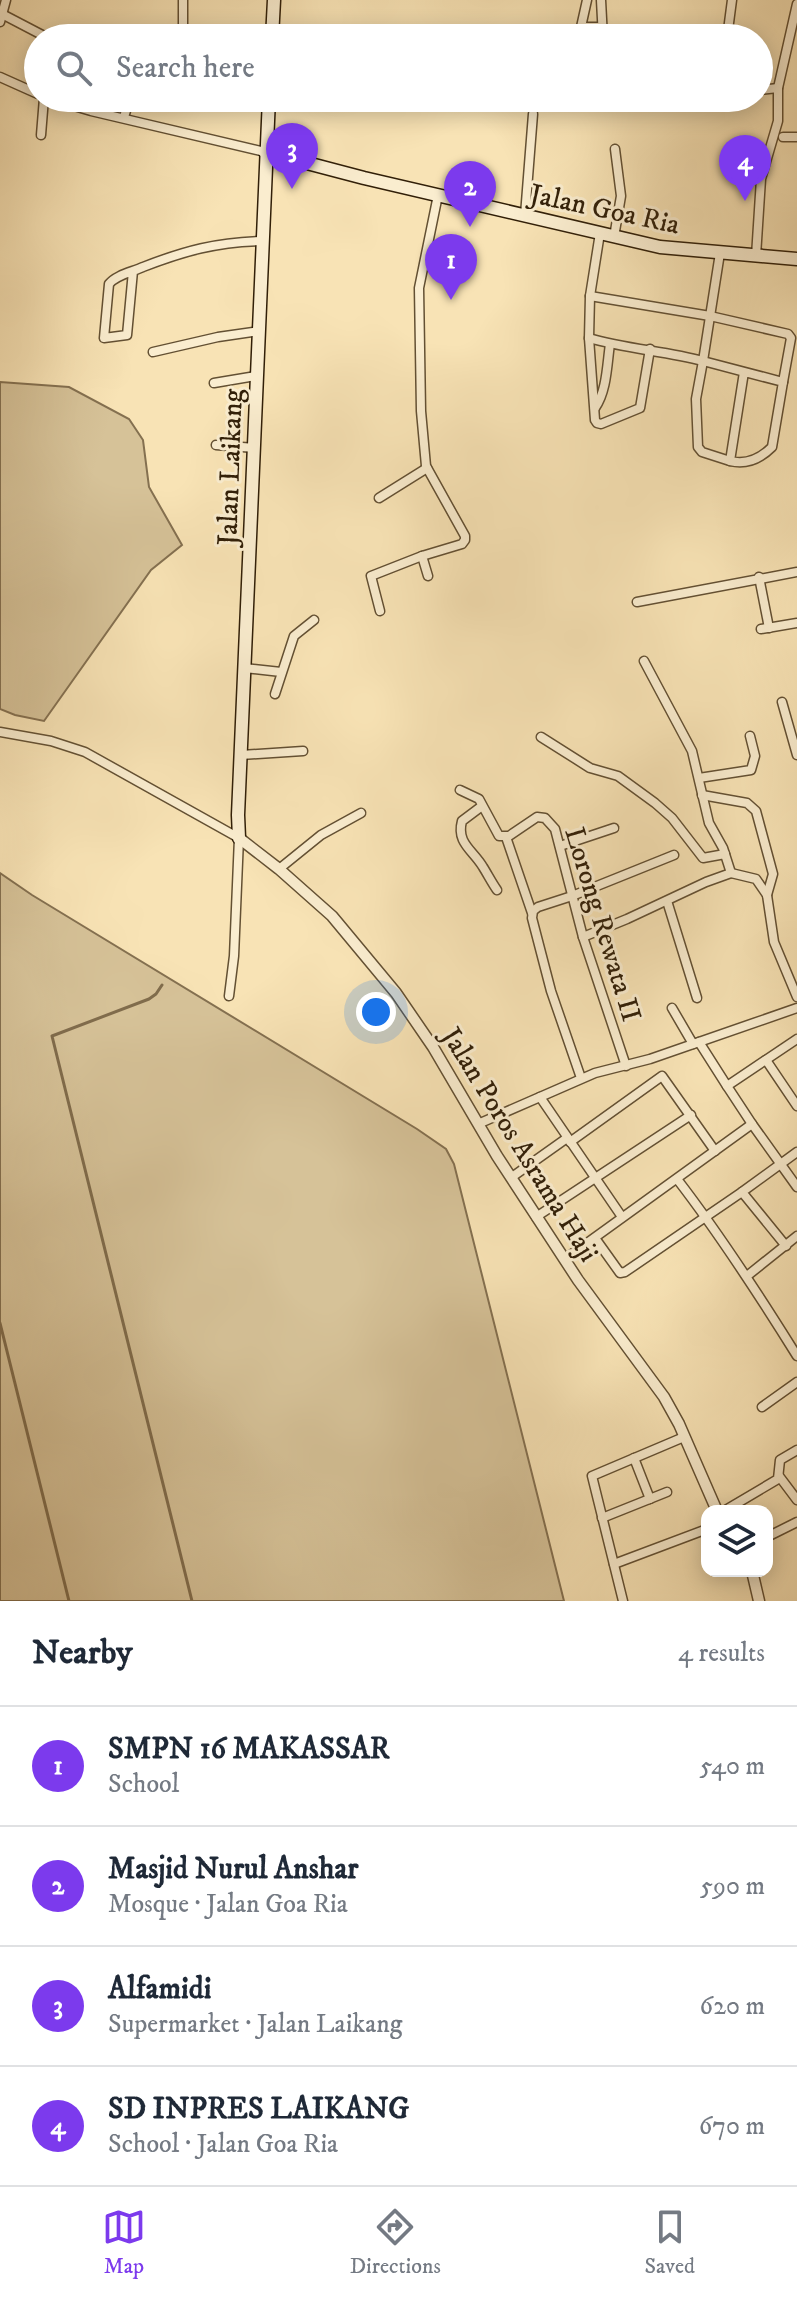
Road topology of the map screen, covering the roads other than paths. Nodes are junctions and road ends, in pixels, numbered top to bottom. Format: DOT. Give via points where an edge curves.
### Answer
graph roads {
  1 [pos="6,0"];
  2 [pos="183,0"];
  3 [pos="274,0"];
  4 [pos="587,0"];
  5 [pos="601,0"];
  6 [pos="732,0"];
  7 [pos="797,4"];
  8 [pos="1,17"];
  9 [pos="183,24"];
  10 [pos="273,24"];
  11 [pos="582,24"];
  12 [pos="602,24"];
  13 [pos="729,24"];
  14 [pos="24,27"];
  15 [pos="0,77"];
  16 [pos="24,88"];
  17 [pos="778,88"];
  18 [pos="773,89"];
  19 [pos="44,112"];
  20 [pos="96,112"];
  21 [pos="126,112"];
  22 [pos="268,112"];
  23 [pos="535,112"];
  24 [pos="124,117"];
  25 [pos="41,135"];
  26 [pos="783,137"];
  27 [pos="797,137"];
  28 [pos="615,149"];
  29 [pos="265,152"];
  30 [pos="438,195"];
  31 [pos="525,215"];
  32 [pos="600,233"];
  33 [pos="614,237"];
  34 [pos="262,241"];
  35 [pos="720,253"];
  36 [pos="756,256"];
  37 [pos="797,259"];
  38 [pos="133,271"];
  39 [pos="590,296"];
  40 [pos="710,316"];
  41 [pos="259,331"];
  42 [pos="589,338"];
  43 [pos="610,344"];
  44 [pos="650,349"];
  45 [pos="153,352"];
  46 [pos="703,361"];
  47 [pos="744,372"];
  48 [pos="256,376"];
  49 [pos="783,382"];
  50 [pos="214,383"];
  51 [pos="595,408"];
  52 [pos="216,445"];
  53 [pos="255,448"];
  54 [pos="730,461"];
  55 [pos="427,468"];
  56 [pos="379,498"];
  57 [pos="422,556"];
  58 [pos="797,572"];
  59 [pos="428,576"];
  60 [pos="759,577"];
  61 [pos="637,602"];
  62 [pos="380,611"];
  63 [pos="314,620"];
  64 [pos="797,623"];
  65 [pos="644,661"];
  66 [pos="244,668"];
  67 [pos="281,672"];
  68 [pos="275,694"];
  69 [pos="782,702"];
  70 [pos="0,732"];
  71 [pos="750,736"];
  72 [pos="541,737"];
  73 [pos="303,751"];
  74 [pos="241,755"];
  75 [pos="797,755"];
  76 [pos="699,778"];
  77 [pos="460,790"];
  78 [pos="702,795"];
  79 [pos="482,806"];
  80 [pos="361,813"];
  81 [pos="614,828"];
  82 [pos="506,837"];
  83 [pos="239,838"];
  84 [pos="560,846"];
  85 [pos="725,854"];
  86 [pos="674,855"];
  87 [pos="279,869"];
  88 [pos="731,873"];
  89 [pos="497,890"];
  90 [pos="767,895"];
  91 [pos="572,896"];
  92 [pos="667,901"];
  93 [pos="532,913"];
  94 [pos="583,937"];
  95 [pos="229,996"];
  96 [pos="797,997"];
  97 [pos="697,998"];
  98 [pos="672,1008"];
  99 [pos="797,1008"];
  100 [pos="797,1039"];
  101 [pos="696,1043"];
  102 [pos="650,1059"];
  103 [pos="766,1060"];
  104 [pos="626,1066"];
  105 [pos="662,1076"];
  106 [pos="581,1078"];
  107 [pos="727,1086"];
  108 [pos="540,1097"];
  109 [pos="796,1102"];
  110 [pos="691,1115"];
  111 [pos="478,1124"];
  112 [pos="752,1124"];
  113 [pos="568,1140"];
  114 [pos="715,1151"];
  115 [pos="797,1152"];
  116 [pos="780,1163"];
  117 [pos="512,1177"];
  118 [pos="595,1179"];
  119 [pos="677,1179"];
  120 [pos="797,1187"];
  121 [pos="742,1192"];
  122 [pos="706,1216"];
  123 [pos="536,1217"];
  124 [pos="622,1217"];
  125 [pos="797,1236"];
  126 [pos="595,1238"];
  127 [pos="786,1246"];
  128 [pos="565,1259"];
  129 [pos="747,1276"];
  130 [pos="797,1356"];
  131 [pos="797,1382"];
  132 [pos="762,1407"];
  133 [pos="684,1437"];
  134 [pos="797,1450"];
  135 [pos="634,1458"];
  136 [pos="779,1476"];
  137 [pos="667,1492"];
  138 [pos="650,1499"];
  139 [pos="797,1500"];
  140 [pos="714,1505"];
  141 [pos="734,1505"];
  142 [pos="602,1518"];
  143 [pos="797,1522"];
  144 [pos="701,1531"];
  145 [pos="773,1534"];
  146 [pos="614,1564"];
  147 [pos="753,1577"];
  148 [pos="623,1601"];
  149 [pos="759,1601"];
  1 -- 8 [label="street"];
  2 -- 9 [label="street"];
  3 -- 10 [label="main road"];
  4 -- 11 [label="street"];
  5 -- 12 [label="street"];
  6 -- 13 [label="street"];
  7 -- 17 [label="street"];
  8 -- 14 [label="street"];
  15 -- 16 [label="street"];
  17 -- 18 [label="street"];
  17 -- 36 [label="street" via="778,121 761,179"];
  19 -- 25 [label="street"];
  20 -- 24 [label="street"];
  21 -- 24 [label="street"];
  22 -- 29 [label="main road, Jalan Laikang"];
  23 -- 31 [label="street"];
  24 -- 29 [label="street"];
  26 -- 27 [label="street"];
  28 -- 33 [label="street" via="621,196"];
  29 -- 30 [label="main road, Jalan Goa Ria"];
  29 -- 34 [label="main road, Jalan Laikang"];
  30 -- 31 [label="main road, Jalan Goa Ria"];
  30 -- 55 [label="street" via="418,298"];
  31 -- 32 [label="main road, Jalan Goa Ria"];
  32 -- 33 [label="main road, Jalan Goa Ria"];
  32 -- 39 [label="street"];
  33 -- 35 [label="main road, Jalan Goa Ria"];
  34 -- 38 [label="street" via="207,246"];
  34 -- 41 [label="main road, Jalan Laikang"];
  35 -- 36 [label="main road, Jalan Goa Ria"];
  35 -- 40 [label="street"];
  36 -- 37 [label="main road, Jalan Goa Ria"];
  38 -- 38 [label="street" via="109,284 104,338 127,335"];
  39 -- 40 [label="street"];
  39 -- 42 [label="street"];
  40 -- 46 [label="street"];
  40 -- 49 [label="street" via="791,335"];
  41 -- 45 [label="street"];
  41 -- 48 [label="main road, Jalan Laikang"];
  42 -- 43 [label="street"];
  42 -- 51 [label="street"];
  43 -- 44 [label="street"];
  43 -- 51 [label="street"];
  44 -- 46 [label="street"];
  44 -- 51 [label="street" via="640,408 601,424 595,420"];
  46 -- 47 [label="street"];
  46 -- 54 [label="street" via="696,399 698,447"];
  47 -- 49 [label="street"];
  47 -- 54 [label="street"];
  48 -- 50 [label="street"];
  48 -- 53 [label="main road, Jalan Laikang"];
  49 -- 54 [label="street" via="770,449 745,463"];
  52 -- 53 [label="street"];
  53 -- 66 [label="main road, Jalan Laikang"];
  55 -- 56 [label="street"];
  55 -- 57 [label="street" via="465,540"];
  57 -- 59 [label="street"];
  57 -- 62 [label="street" via="371,576"];
  58 -- 60 [label="street"];
  60 -- 61 [label="street"];
  60 -- 64 [label="street" via="765,629"];
  63 -- 67 [label="street" via="294,636"];
  65 -- 76 [label="street" via="692,751"];
  66 -- 67 [label="street"];
  66 -- 74 [label="main road, Jalan Laikang"];
  67 -- 68 [label="street"];
  69 -- 75 [label="street"];
  70 -- 83 [label="street" via="85,752"];
  71 -- 76 [label="street" via="755,756 751,770"];
  72 -- 85 [label="street" via="648,797 672,818 698,855"];
  73 -- 74 [label="street"];
  74 -- 83 [label="main road, Jalan Laikang"];
  76 -- 78 [label="street"];
  77 -- 79 [label="street" via="476,796"];
  78 -- 85 [label="street"];
  78 -- 90 [label="street" via="747,803 756,811 773,874"];
  79 -- 82 [label="street" via="496,833"];
  79 -- 89 [label="street" via="462,821 460,837"];
  80 -- 87 [label="street" via="321,835"];
  81 -- 84 [label="street"];
  82 -- 84 [label="street, Lorong Rewata II" via="541,816 555,829"];
  82 -- 93 [label="street"];
  83 -- 87 [label="street, Jalan Poros Asrama Haji"];
  83 -- 95 [label="street"];
  84 -- 91 [label="street, Lorong Rewata II"];
  85 -- 88 [label="street"];
  86 -- 91 [label="street"];
  87 -- 111 [label="street, Jalan Poros Asrama Haji" via="332,916 392,987"];
  88 -- 90 [label="street" via="756,879"];
  88 -- 92 [label="street"];
  90 -- 96 [label="street" via="774,942"];
  91 -- 93 [label="street"];
  91 -- 94 [label="street, Lorong Rewata II"];
  92 -- 94 [label="street"];
  92 -- 97 [label="street"];
  93 -- 106 [label="street"];
  94 -- 104 [label="street, Lorong Rewata II"];
  98 -- 101 [label="street"];
  99 -- 101 [label="street"];
  100 -- 103 [label="street"];
  101 -- 102 [label="street"];
  101 -- 107 [label="street"];
  102 -- 104 [label="street"];
  102 -- 105 [label="street"];
  103 -- 107 [label="street"];
  103 -- 109 [label="street"];
  104 -- 106 [label="street"];
  105 -- 110 [label="street"];
  105 -- 113 [label="street"];
  106 -- 108 [label="street"];
  107 -- 112 [label="street"];
  108 -- 111 [label="street"];
  108 -- 113 [label="street"];
  110 -- 114 [label="street"];
  110 -- 118 [label="street"];
  111 -- 117 [label="street, Jalan Poros Asrama Haji"];
  112 -- 114 [label="street"];
  112 -- 116 [label="street"];
  113 -- 117 [label="street"];
  113 -- 118 [label="street"];
  114 -- 119 [label="street"];
  115 -- 116 [label="street"];
  116 -- 120 [label="street"];
  116 -- 121 [label="street"];
  117 -- 123 [label="street, Jalan Poros Asrama Haji"];
  118 -- 123 [label="street"];
  118 -- 124 [label="street"];
  119 -- 122 [label="street"];
  119 -- 124 [label="street"];
  121 -- 122 [label="street"];
  121 -- 127 [label="street"];
  122 -- 126 [label="street" via="623,1273"];
  122 -- 129 [label="street"];
  123 -- 128 [label="street, Jalan Poros Asrama Haji"];
  124 -- 126 [label="street"];
  125 -- 127 [label="street"];
  126 -- 128 [label="street"];
  127 -- 129 [label="street"];
  128 -- 133 [label="street, Jalan Poros Asrama Haji" via="654,1381"];
  129 -- 130 [label="street"];
  131 -- 132 [label="street"];
  133 -- 135 [label="street"];
  133 -- 140 [label="street, Jalan Poros Asrama Haji"];
  134 -- 136 [label="street" via="780,1460"];
  135 -- 138 [label="street"];
  135 -- 142 [label="street" via="592,1476"];
  136 -- 139 [label="street"];
  136 -- 141 [label="street"];
  137 -- 138 [label="street"];
  138 -- 142 [label="street"];
  142 -- 146 [label="street"];
  143 -- 145 [label="street"];
  144 -- 146 [label="street"];
  146 -- 148 [label="street"];
  147 -- 149 [label="street"];
}
